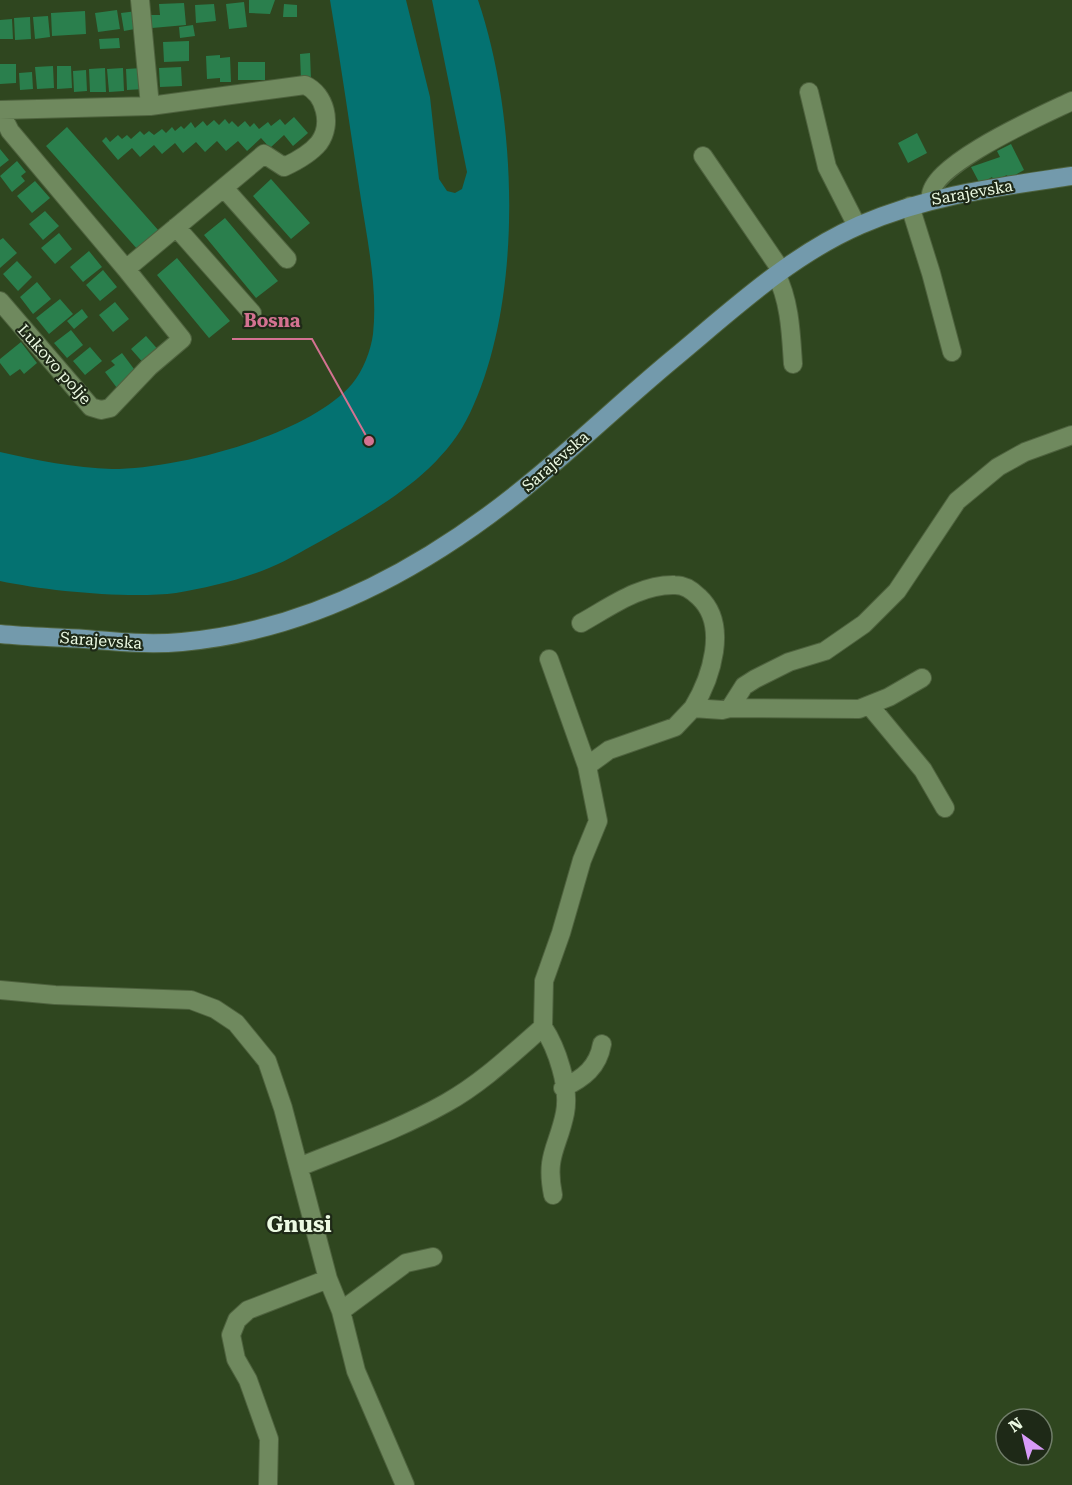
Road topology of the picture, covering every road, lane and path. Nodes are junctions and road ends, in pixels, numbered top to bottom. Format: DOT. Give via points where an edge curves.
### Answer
graph roads {
  1 [pos="140,0"];
  2 [pos="809,92"];
  3 [pos="1072,101"];
  4 [pos="150,106"];
  5 [pos="0,111"];
  6 [pos="703,156"];
  7 [pos="1072,176"];
  8 [pos="224,188"];
  9 [pos="931,199"];
  10 [pos="910,206"];
  11 [pos="176,226"];
  12 [pos="857,226"];
  13 [pos="287,259"];
  14 [pos="126,269"];
  15 [pos="778,272"];
  16 [pos="0,301"];
  17 [pos="252,313"];
  18 [pos="952,352"];
  19 [pos="793,364"];
  20 [pos="1072,435"];
  21 [pos="582,623"];
  22 [pos="0,634"];
  23 [pos="549,659"];
  24 [pos="922,678"];
  25 [pos="870,706"];
  26 [pos="693,708"];
  27 [pos="730,708"];
  28 [pos="587,766"];
  29 [pos="945,808"];
  30 [pos="0,990"];
  31 [pos="543,1027"];
  32 [pos="602,1044"];
  33 [pos="563,1088"];
  34 [pos="299,1167"];
  35 [pos="553,1195"];
  36 [pos="434,1257"];
  37 [pos="328,1279"];
  38 [pos="341,1311"];
  39 [pos="268,1485"];
  40 [pos="405,1485"];
  1 -- 4 [label="street"];
  2 -- 12 [label="street" via="827,167"];
  3 -- 9 [label="street" via="949,168 934,182"];
  4 -- 5 [label="street, Lukovo polje"];
  4 -- 8 [label="street, Lukovo polje" via="306,85 316,90 323,101 325,122 321,141 301,160 284,167 264,154"];
  5 -- 14 [label="street, Lukovo polje" via="10,131"];
  6 -- 15 [label="street"];
  7 -- 9 [label="main road, Sarajevska"];
  8 -- 11 [label="street, Lukovo polje"];
  8 -- 13 [label="street"];
  9 -- 10 [label="main road, Sarajevska"];
  10 -- 12 [label="main road, Sarajevska"];
  10 -- 18 [label="street"];
  11 -- 14 [label="street, Lukovo polje"];
  11 -- 17 [label="street"];
  12 -- 15 [label="main road, Sarajevska"];
  14 -- 16 [label="street, Lukovo polje" via="182,339 110,408 90,406"];
  15 -- 19 [label="street" via="787,308"];
  15 -- 22 [label="main road, Sarajevska" via="535,479 473,527 374,589 255,630 183,642 132,644"];
  20 -- 27 [label="street" via="1025,452 998,467 957,501 897,591 864,624 825,651 789,662 755,679 744,686"];
  21 -- 26 [label="street" via="636,592 675,585 689,588 711,614 714,635 712,668"];
  23 -- 28 [label="street"];
  24 -- 25 [label="street"];
  25 -- 27 [label="street" via="844,711 809,707"];
  25 -- 29 [label="street" via="923,770"];
  26 -- 27 [label="street"];
  26 -- 28 [label="street" via="675,727 609,750"];
  28 -- 31 [label="street" via="598,821 544,981"];
  30 -- 34 [label="street" via="191,1000 215,1009 244,1031 267,1061"];
  31 -- 33 [label="street" via="554,1050"];
  31 -- 34 [label="street" via="491,1072 447,1103 406,1124"];
  32 -- 33 [label="street" via="599,1060 587,1074"];
  33 -- 35 [label="street" via="566,1110 549,1175"];
  34 -- 37 [label="street"];
  36 -- 38 [label="street" via="406,1263"];
  37 -- 38 [label="street"];
  37 -- 39 [label="street" via="248,1310 237,1320 231,1335 236,1359 269,1438"];
  38 -- 40 [label="street" via="356,1371"];
}
